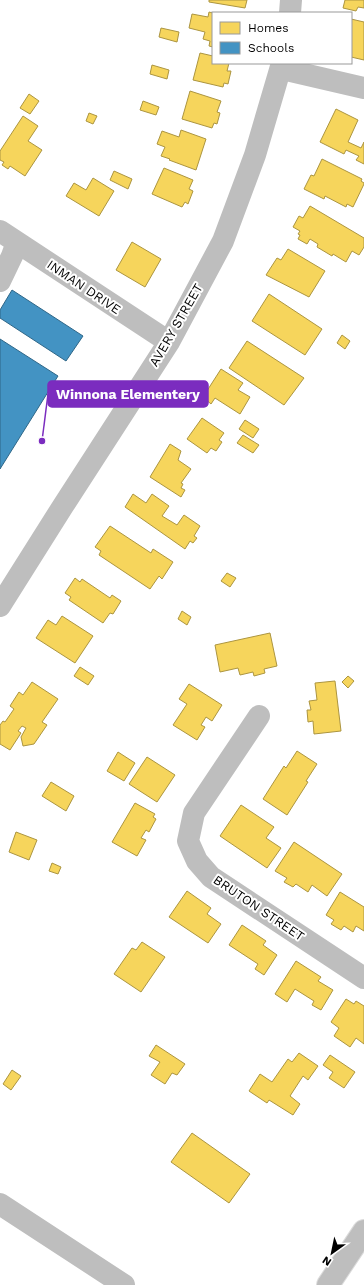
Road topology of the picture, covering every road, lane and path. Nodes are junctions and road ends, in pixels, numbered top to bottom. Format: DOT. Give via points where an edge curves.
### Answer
graph roads {
  1 [pos="291,0"];
  2 [pos="290,12"];
  3 [pos="282,66"];
  4 [pos="364,88"];
  5 [pos="9,236"];
  6 [pos="0,281"];
  7 [pos="169,342"];
  8 [pos="0,606"];
  9 [pos="259,716"];
  10 [pos="364,978"];
  11 [pos="0,1204"];
  12 [pos="364,1231"];
  13 [pos="124,1285"];
  14 [pos="328,1285"];
  1 -- 2 [label="street"];
  3 -- 4 [label="street"];
  3 -- 7 [label="street, AVERY STREET" via="256,155 223,241"];
  5 -- 6 [label="street" via="12,256"];
  5 -- 7 [label="street, INMAN DRIVE"];
  7 -- 8 [label="street, AVERY STREET"];
  9 -- 10 [label="street, BRUTON STREET" via="194,813 188,841 197,861 211,877"];
  11 -- 13 [label="street"];
  12 -- 14 [label="street"];
}
